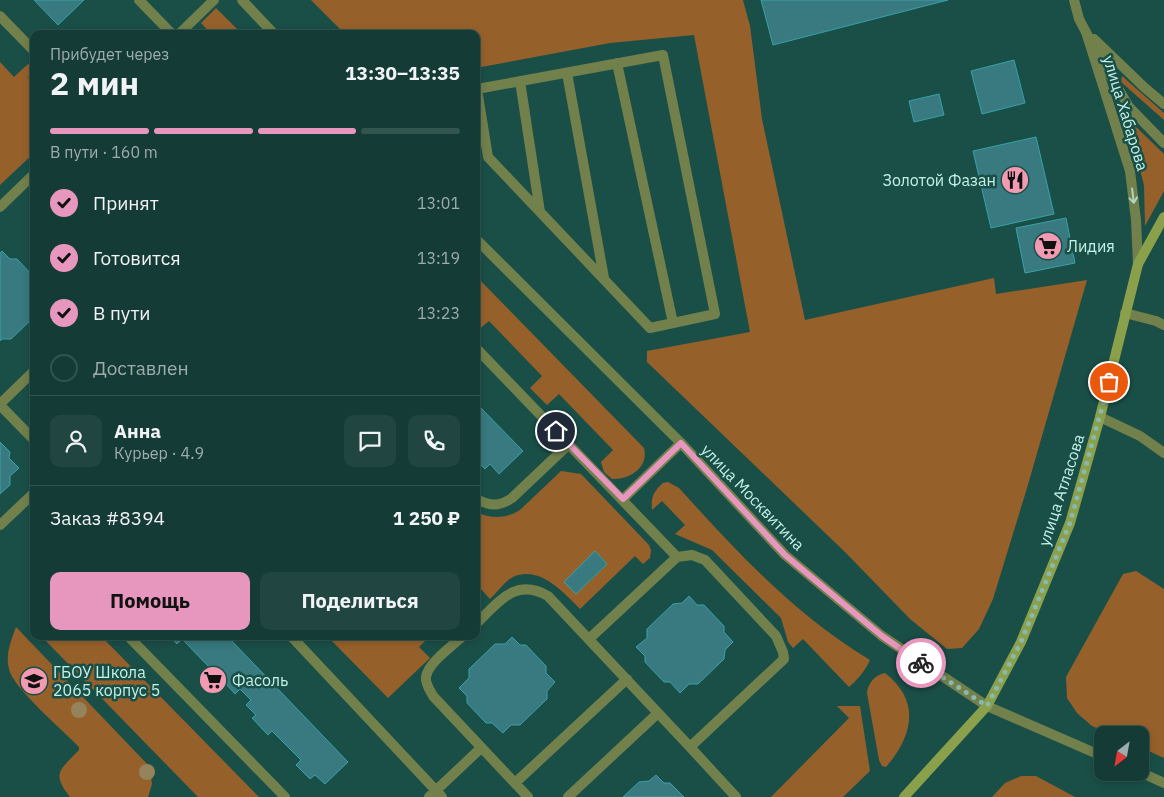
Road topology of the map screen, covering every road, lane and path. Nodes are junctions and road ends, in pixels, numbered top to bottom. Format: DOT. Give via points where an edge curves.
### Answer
graph roads {
  1 [pos="139,0"];
  2 [pos="214,0"];
  3 [pos="242,0"];
  4 [pos="1077,1"];
  5 [pos="0,16"];
  6 [pos="168,30"];
  7 [pos="183,30"];
  8 [pos="270,30"];
  9 [pos="1086,32"];
  10 [pos="30,47"];
  11 [pos="617,63"];
  12 [pos="567,72"];
  13 [pos="520,81"];
  14 [pos="480,88"];
  15 [pos="1164,104"];
  16 [pos="480,107"];
  17 [pos="1164,143"];
  18 [pos="30,178"];
  19 [pos="0,206"];
  20 [pos="540,212"];
  21 [pos="1164,217"];
  22 [pos="480,243"];
  23 [pos="1138,264"];
  24 [pos="604,279"];
  25 [pos="1126,313"];
  26 [pos="673,323"];
  27 [pos="1164,325"];
  28 [pos="480,352"];
  29 [pos="30,375"];
  30 [pos="0,404"];
  31 [pos="1100,417"];
  32 [pos="30,436"];
  33 [pos="681,443"];
  34 [pos="568,444"];
  35 [pos="1164,452"];
  36 [pos="30,497"];
  37 [pos="623,499"];
  38 [pos="480,501"];
  39 [pos="0,525"];
  40 [pos="677,557"];
  41 [pos="480,620"];
  42 [pos="589,639"];
  43 [pos="132,640"];
  44 [pos="295,640"];
  45 [pos="459,640"];
  46 [pos="627,679"];
  47 [pos="987,706"];
  48 [pos="658,713"];
  49 [pos="690,747"];
  50 [pos="481,748"];
  51 [pos="1094,753"];
  52 [pos="1149,776"];
  53 [pos="1164,783"];
  54 [pos="515,784"];
  55 [pos="435,795"];
  56 [pos="285,797"];
  57 [pos="528,797"];
  58 [pos="568,797"];
  59 [pos="736,797"];
  60 [pos="904,797"];
  1 -- 6 [label="street"];
  2 -- 7 [label="street"];
  3 -- 8 [label="street"];
  4 -- 9 [label="street, улица Хабарова" via="1079,19"];
  5 -- 10 [label="street"];
  9 -- 15 [label="street, улица Хабарова"];
  9 -- 17 [label="street, улица Хабарова" via="1129,107"];
  9 -- 23 [label="street, улица Хабарова, one-way" via="1130,171"];
  11 -- 12 [label="street"];
  11 -- 26 [label="street"];
  11 -- 26 [label="street" via="663,55 715,314"];
  12 -- 13 [label="street"];
  12 -- 24 [label="street"];
  13 -- 14 [label="street"];
  13 -- 20 [label="street"];
  16 -- 20 [label="street" via="488,156"];
  18 -- 19 [label="street"];
  20 -- 24 [label="street"];
  21 -- 23 [label="main road, улица Атласова"];
  22 -- 33 [label="street, улица Москвитина"];
  23 -- 25 [label="main road, улица Атласова"];
  24 -- 26 [label="street" via="650,328"];
  25 -- 27 [label="street"];
  25 -- 31 [label="main road, улица Атласова"];
  28 -- 34 [label="street"];
  29 -- 30 [label="street"];
  30 -- 32 [label="street"];
  31 -- 35 [label="street" via="1140,436"];
  31 -- 47 [label="main road, улица Атласова" via="1070,523 1021,642"];
  33 -- 37 [label="street"];
  33 -- 47 [label="street, улица Москвитина" via="785,555 882,636"];
  34 -- 37 [label="street"];
  34 -- 38 [label="street" via="504,504 487,505"];
  36 -- 39 [label="street"];
  37 -- 40 [label="street"];
  40 -- 42 [label="street"];
  40 -- 49 [label="street" via="692,555 705,560 776,636 784,659"];
  41 -- 42 [label="street" via="516,590 538,590 548,596"];
  42 -- 46 [label="street"];
  43 -- 56 [label="street"];
  44 -- 55 [label="street"];
  45 -- 50 [label="street" via="430,666 427,686"];
  46 -- 48 [label="street"];
  46 -- 54 [label="street"];
  47 -- 51 [label="street, улица Москвитина"];
  47 -- 60 [label="main road, улица Атласова"];
  48 -- 49 [label="street"];
  48 -- 58 [label="street"];
  49 -- 59 [label="street"];
  50 -- 54 [label="street"];
  50 -- 55 [label="street"];
  52 -- 53 [label="street"];
  54 -- 57 [label="street"];
}
